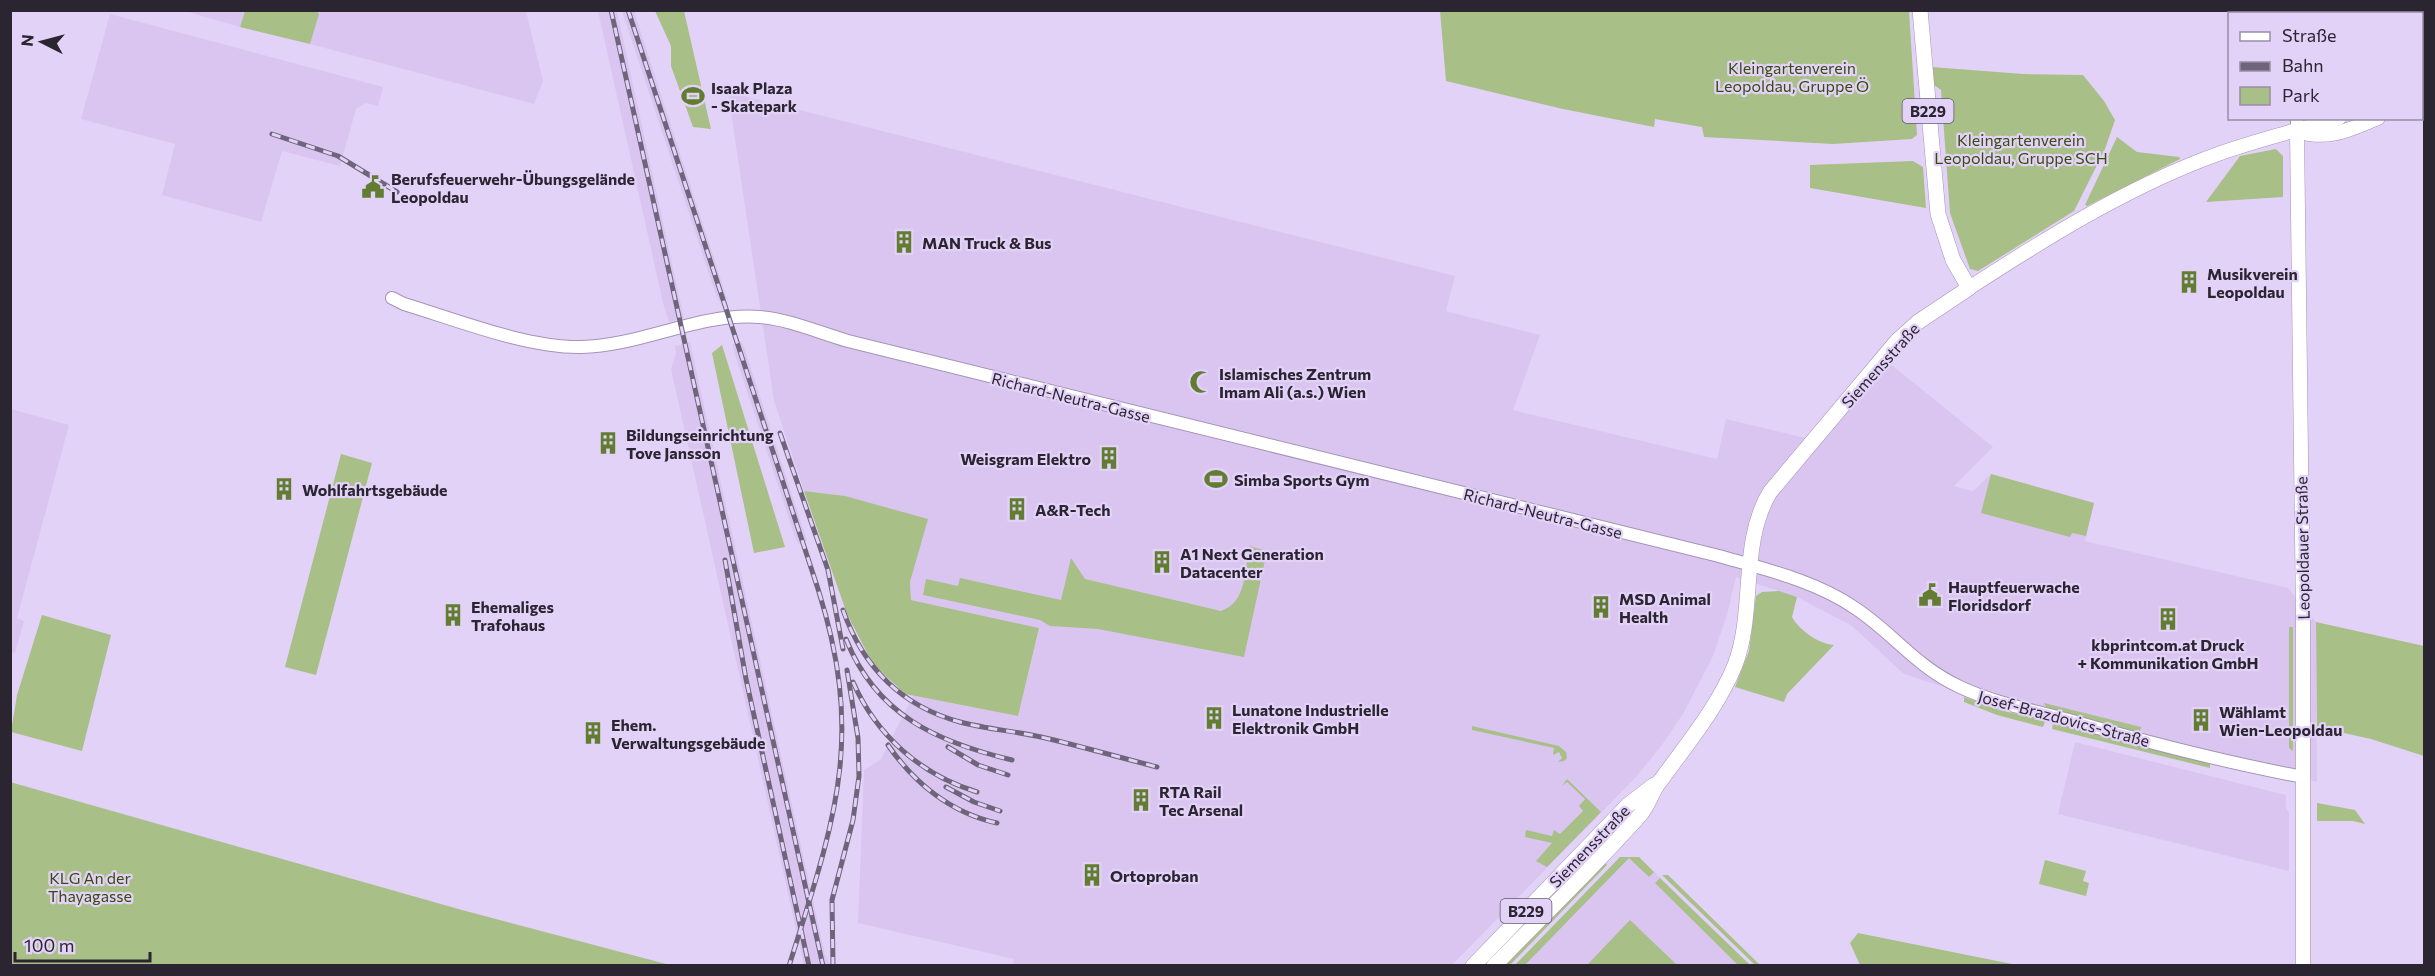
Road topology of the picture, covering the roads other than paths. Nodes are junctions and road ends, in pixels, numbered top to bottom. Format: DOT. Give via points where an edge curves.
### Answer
graph roads {
  1 [pos="1920,10"];
  2 [pos="2326,120"];
  3 [pos="2373,120"];
  4 [pos="2297,125"];
  5 [pos="1969,288"];
  6 [pos="392,298"];
  7 [pos="1750,565"];
  8 [pos="2303,777"];
  9 [pos="1659,782"];
  10 [pos="1473,966"];
  11 [pos="1494,966"];
  12 [pos="2303,966"];
  1 -- 5 [label="main road, B229" via="1938,214 1953,260"];
  2 -- 4 [label="main road, Siemensstraße"];
  3 -- 4 [label="main road" via="2340,133 2315,137"];
  4 -- 5 [label="main road, Siemensstraße" via="2160,179 2073,223"];
  4 -- 8 [label="main road, Leopoldauer Straße"];
  5 -- 7 [label="main road, Siemensstraße / B229" via="1918,321 1897,341 1770,492 1757,523"];
  6 -- 7 [label="street, Richard-Neutra-Gasse" via="525,339 579,347 720,319 762,317"];
  7 -- 8 [label="street, Josef-Brazdovics-Straße" via="1801,582 1856,608 1920,664 1984,697 2119,734"];
  7 -- 9 [label="main road, Siemensstraße / B229" via="1734,668 1692,740"];
  8 -- 12 [label="main road, Leopoldauer Straße"];
  9 -- 10 [label="main road, Siemensstraße / B229" via="1628,805"];
  9 -- 11 [label="main road, Siemensstraße / B229" via="1641,814"];
}
